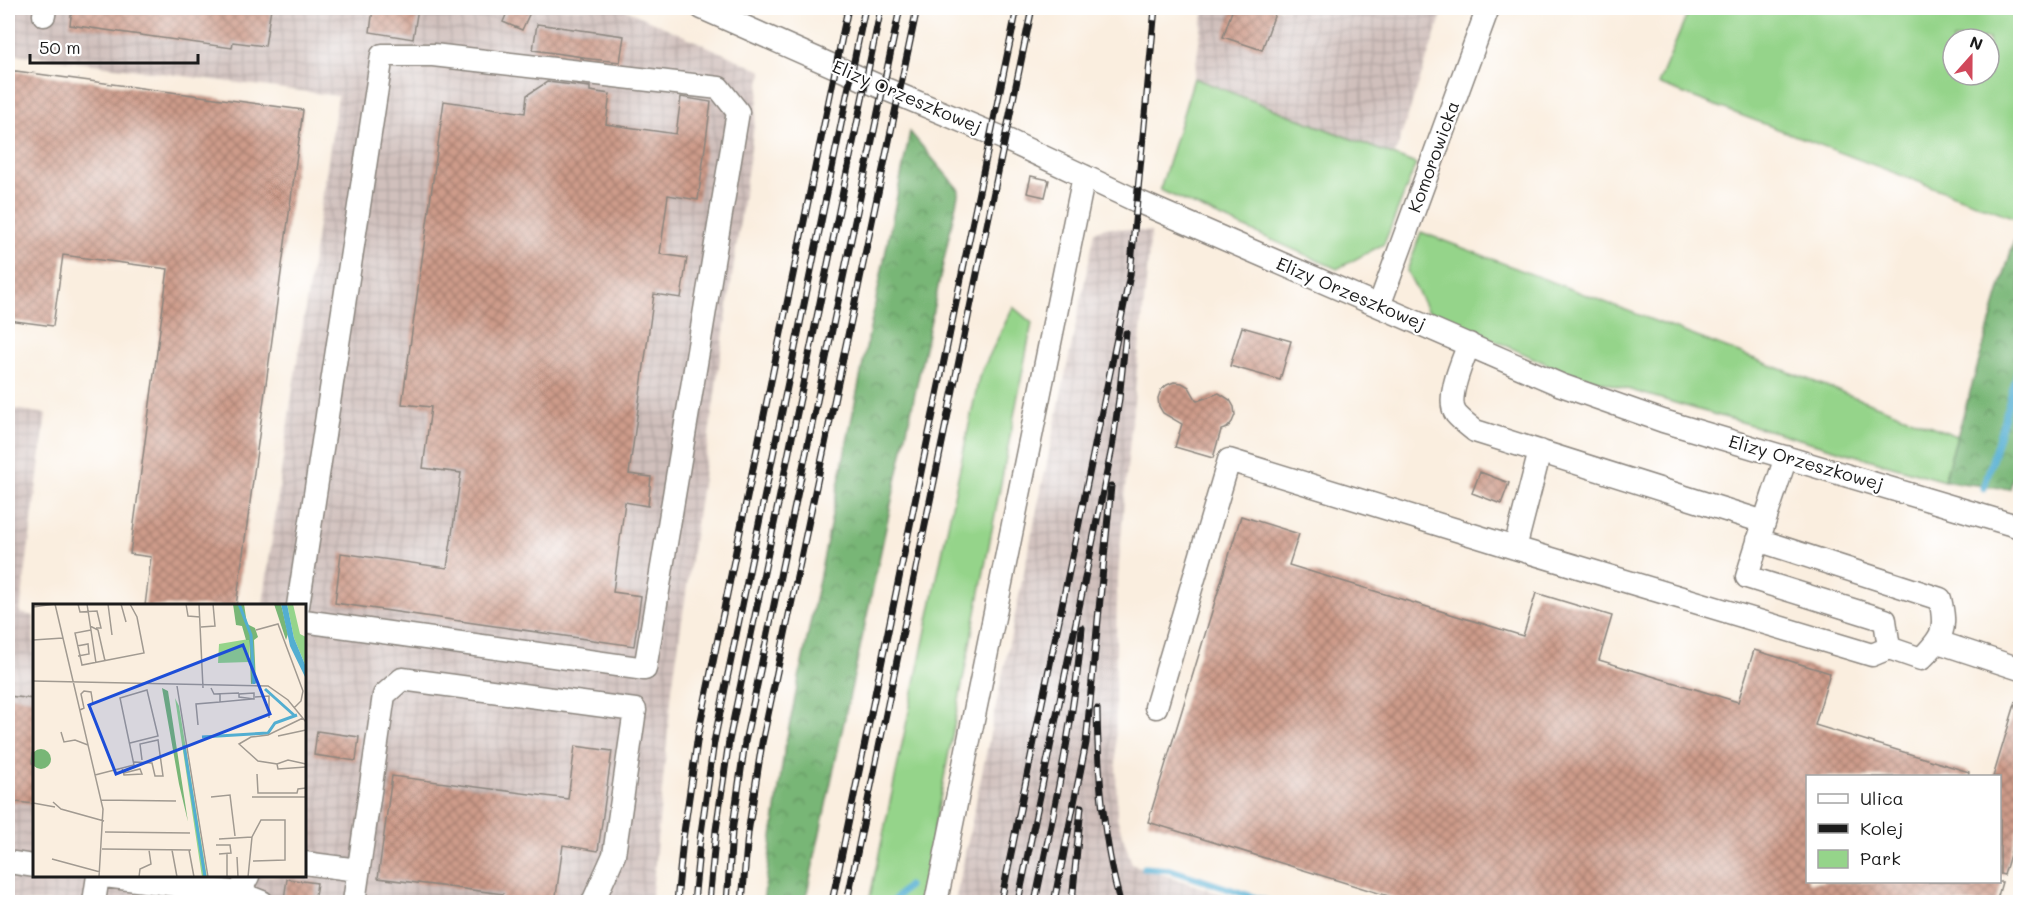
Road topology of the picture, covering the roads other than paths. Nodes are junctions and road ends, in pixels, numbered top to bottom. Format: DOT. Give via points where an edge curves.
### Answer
graph roads {
  1 [pos="702,8"];
  2 [pos="1488,8"];
  3 [pos="1084,176"];
  4 [pos="1379,306"];
  5 [pos="1469,344"];
  6 [pos="1540,452"];
  7 [pos="1786,457"];
  8 [pos="2020,527"];
  9 [pos="1761,531"];
  10 [pos="1515,548"];
  11 [pos="298,604"];
  12 [pos="306,621"];
  13 [pos="1938,642"];
  14 [pos="1889,648"];
  15 [pos="2020,669"];
  16 [pos="1156,707"];
  17 [pos="8,862"];
  18 [pos="306,863"];
  19 [pos="33,866"];
  20 [pos="358,870"];
  21 [pos="98,877"];
  22 [pos="122,877"];
  23 [pos="243,884"];
  24 [pos="94,903"];
  25 [pos="262,903"];
  26 [pos="354,903"];
  27 [pos="593,903"];
  28 [pos="936,903"];
  1 -- 3 [label="street, Elizy Orzeszkowej"];
  2 -- 4 [label="street, Komorowicka"];
  3 -- 4 [label="street, Elizy Orzeszkowej"];
  3 -- 28 [label="street"];
  4 -- 5 [label="street, Elizy Orzeszkowej"];
  5 -- 6 [label="street" via="1452,399 1455,414 1475,431"];
  5 -- 7 [label="street, Elizy Orzeszkowej" via="1561,385 1663,421"];
  6 -- 9 [label="street"];
  6 -- 10 [label="street"];
  7 -- 8 [label="street, Elizy Orzeszkowej"];
  7 -- 9 [label="street"];
  9 -- 13 [label="street" via="1940,599 1945,621"];
  9 -- 14 [label="street" via="1747,577 1885,620"];
  10 -- 14 [label="street" via="1872,655"];
  10 -- 16 [label="street" via="1229,460"];
  11 -- 12 [label="street" via="382,56 433,55 719,88 738,112 645,669"];
  13 -- 14 [label="street" via="1921,659"];
  13 -- 15 [label="street"];
  17 -- 19 [label="street"];
  18 -- 20 [label="street"];
  20 -- 26 [label="street"];
  20 -- 27 [label="street" via="384,695 402,679 635,710 614,855"];
  21 -- 24 [label="street"];
  22 -- 23 [label="street"];
  23 -- 25 [label="street"];
}
